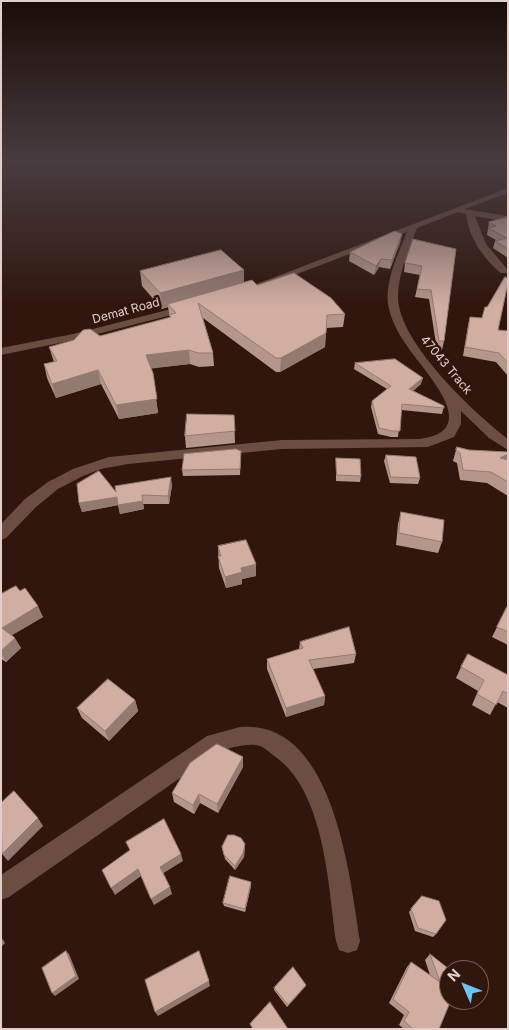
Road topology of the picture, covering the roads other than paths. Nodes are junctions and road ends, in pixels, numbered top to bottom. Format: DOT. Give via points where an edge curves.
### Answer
graph roads {
  1 [pos="454,211"];
  2 [pos="464,211"];
  3 [pos="470,212"];
  4 [pos="508,219"];
  5 [pos="413,227"];
  6 [pos="504,271"];
  7 [pos="248,290"];
  8 [pos="193,306"];
  9 [pos="1,352"];
  10 [pos="448,391"];
  11 [pos="508,446"];
  12 [pos="1,534"];
  13 [pos="1,889"];
  14 [pos="348,941"];
  1 -- 5 [label="street"];
  2 -- 3 [label="street"];
  3 -- 4 [label="street"];
  3 -- 6 [label="street" via="473,229 490,258"];
  5 -- 7 [label="street"];
  5 -- 10 [label="street, 47043 Track" via="399,264 394,308 408,340"];
  8 -- 9 [label="street, Demat Road"];
  10 -- 11 [label="street, 47043 Track" via="487,431"];
  10 -- 12 [label="street" via="455,405 453,425 449,434 435,440 362,445 300,444 123,460 92,467 49,488 20,512"];
  13 -- 14 [label="street" via="214,743 240,737 266,738 298,762 329,825"];
}
